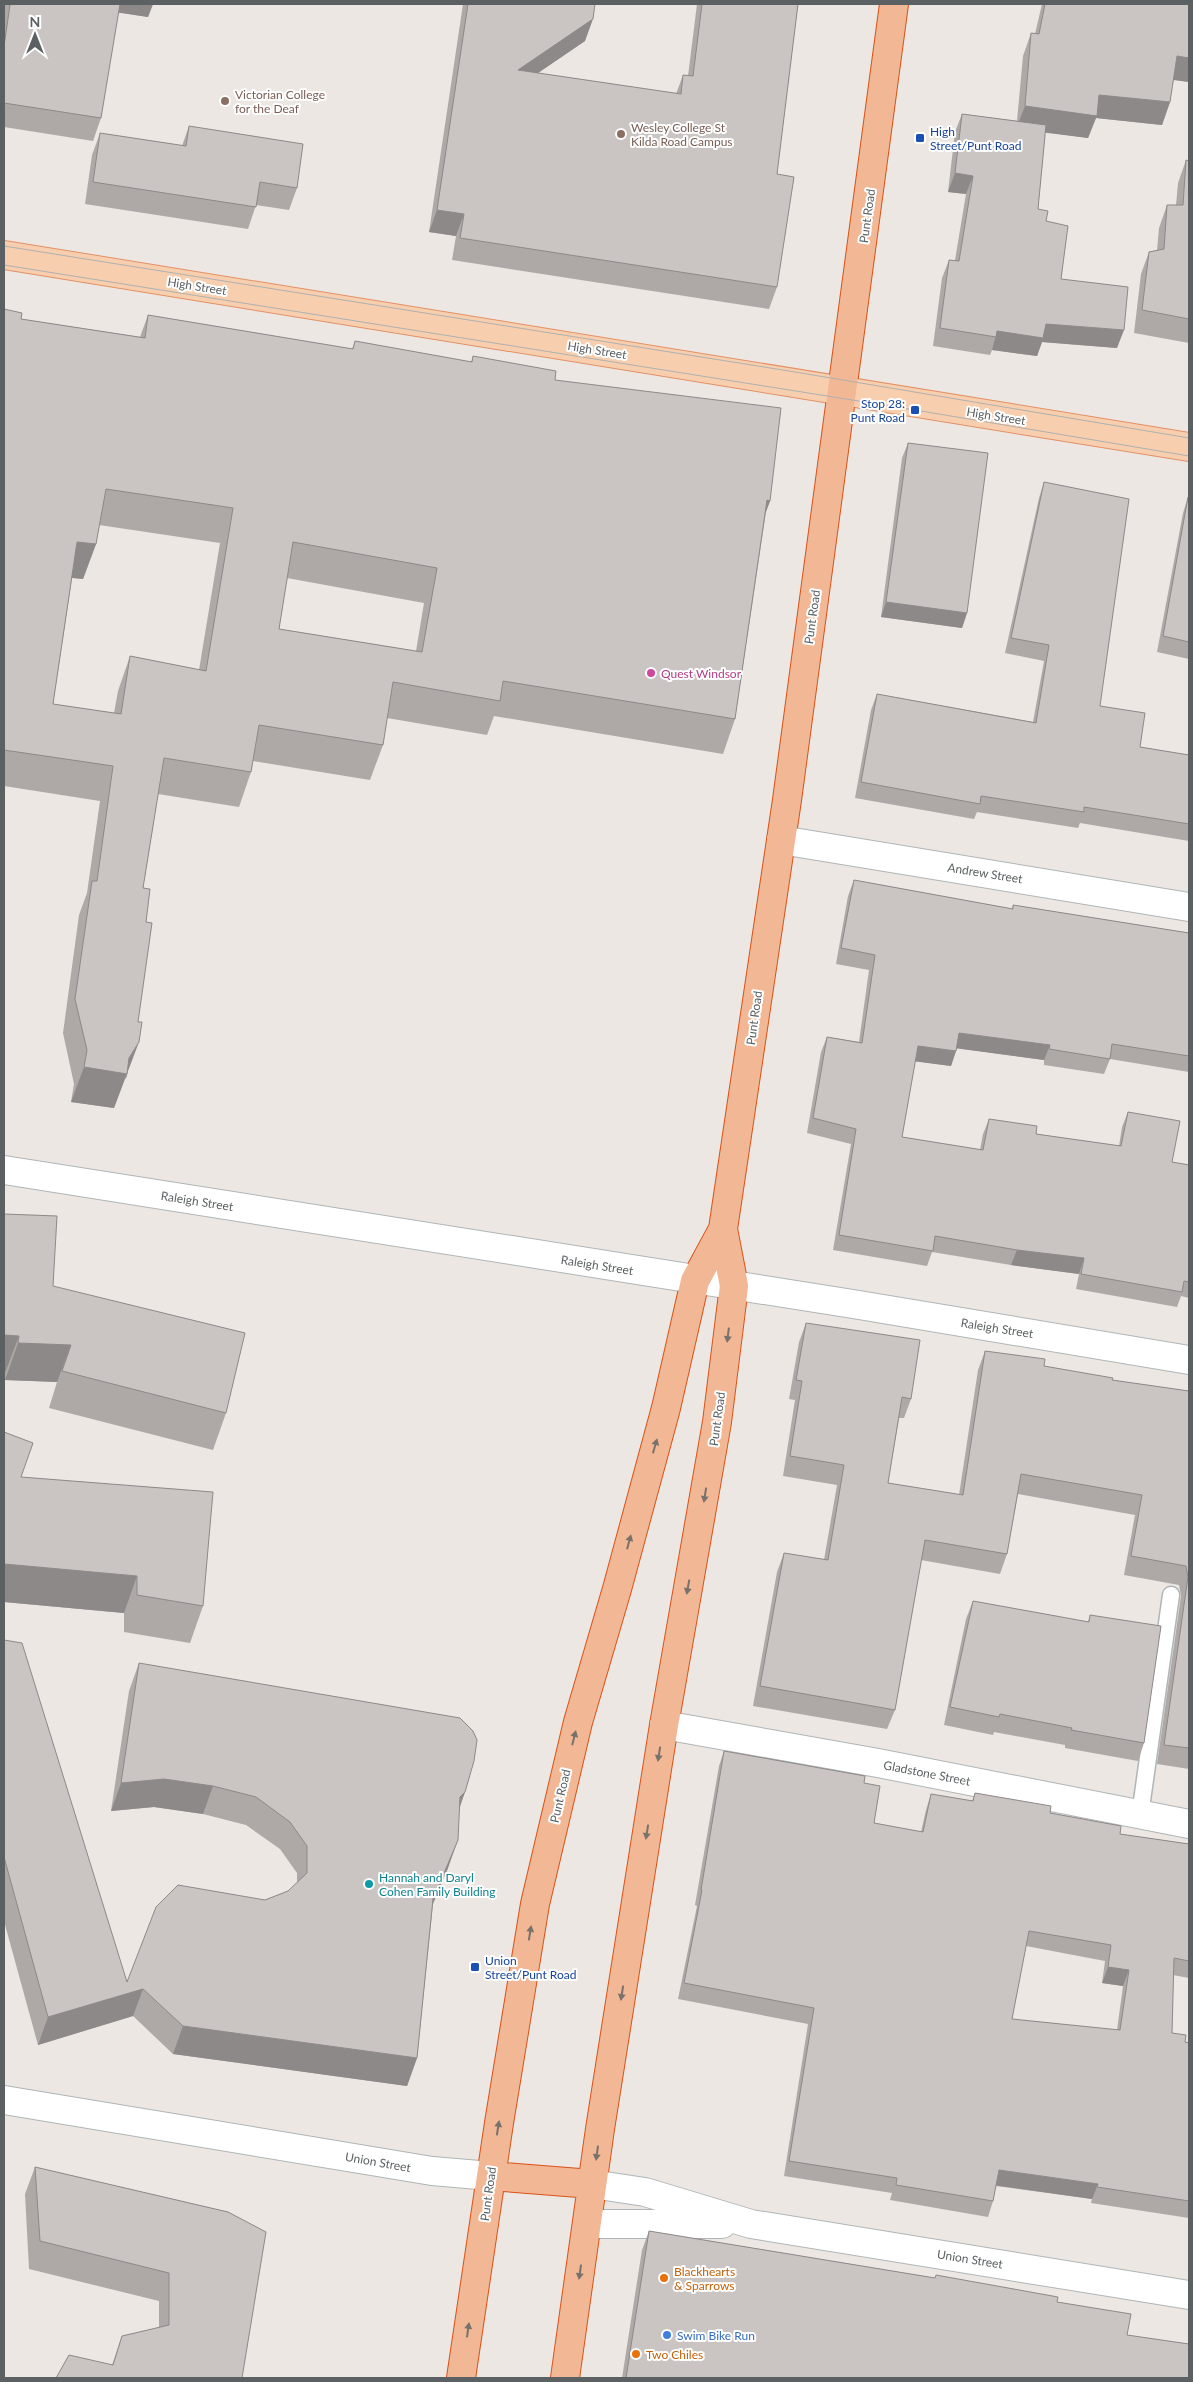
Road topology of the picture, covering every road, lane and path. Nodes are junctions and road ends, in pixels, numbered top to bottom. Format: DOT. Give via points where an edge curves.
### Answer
graph roads {
  1 [pos="894,4"];
  2 [pos="4,255"];
  3 [pos="843,390"];
  4 [pos="1189,447"];
  5 [pos="781,840"];
  6 [pos="1189,907"];
  7 [pos="4,1170"];
  8 [pos="723,1229"];
  9 [pos="696,1281"];
  10 [pos="734,1286"];
  11 [pos="1189,1360"];
  12 [pos="1171,1594"];
  13 [pos="664,1725"];
  14 [pos="1140,1815"];
  15 [pos="1189,1824"];
  16 [pos="4,2100"];
  17 [pos="491,2176"];
  18 [pos="592,2184"];
  19 [pos="587,2224"];
  20 [pos="751,2224"];
  21 [pos="1189,2295"];
  22 [pos="461,2378"];
  23 [pos="565,2378"];
  1 -- 3 [label="highway, Punt Road"];
  2 -- 3 [label="main road, High Street"];
  3 -- 4 [label="main road, High Street"];
  3 -- 5 [label="highway, Punt Road"];
  5 -- 6 [label="street, Andrew Street"];
  5 -- 8 [label="highway, Punt Road"];
  7 -- 9 [label="street, Raleigh Street"];
  8 -- 9 [label="highway, Punt Road"];
  8 -- 10 [label="highway, Punt Road"];
  9 -- 10 [label="street, Raleigh Street"];
  17 -- 9 [label="highway, Punt Road, one-way" via="535,1904 578,1722 666,1408"];
  10 -- 11 [label="street, Raleigh Street"];
  10 -- 13 [label="highway, Punt Road, one-way" via="715,1431"];
  12 -- 14 [label="lane"];
  13 -- 14 [label="street, Gladstone Street"];
  13 -- 18 [label="highway, Punt Road, one-way"];
  14 -- 15 [label="street, Gladstone Street"];
  16 -- 17 [label="street, Union Street" via="432,2172"];
  17 -- 18 [label="highway, Union Street"];
  22 -- 17 [label="highway, Punt Road, one-way"];
  18 -- 19 [label="highway, Punt Road"];
  18 -- 20 [label="street, Union Street" via="645,2192"];
  19 -- 20 [label="street, Union Street"];
  19 -- 23 [label="highway, Punt Road, one-way"];
  20 -- 21 [label="street, Union Street"];
}
